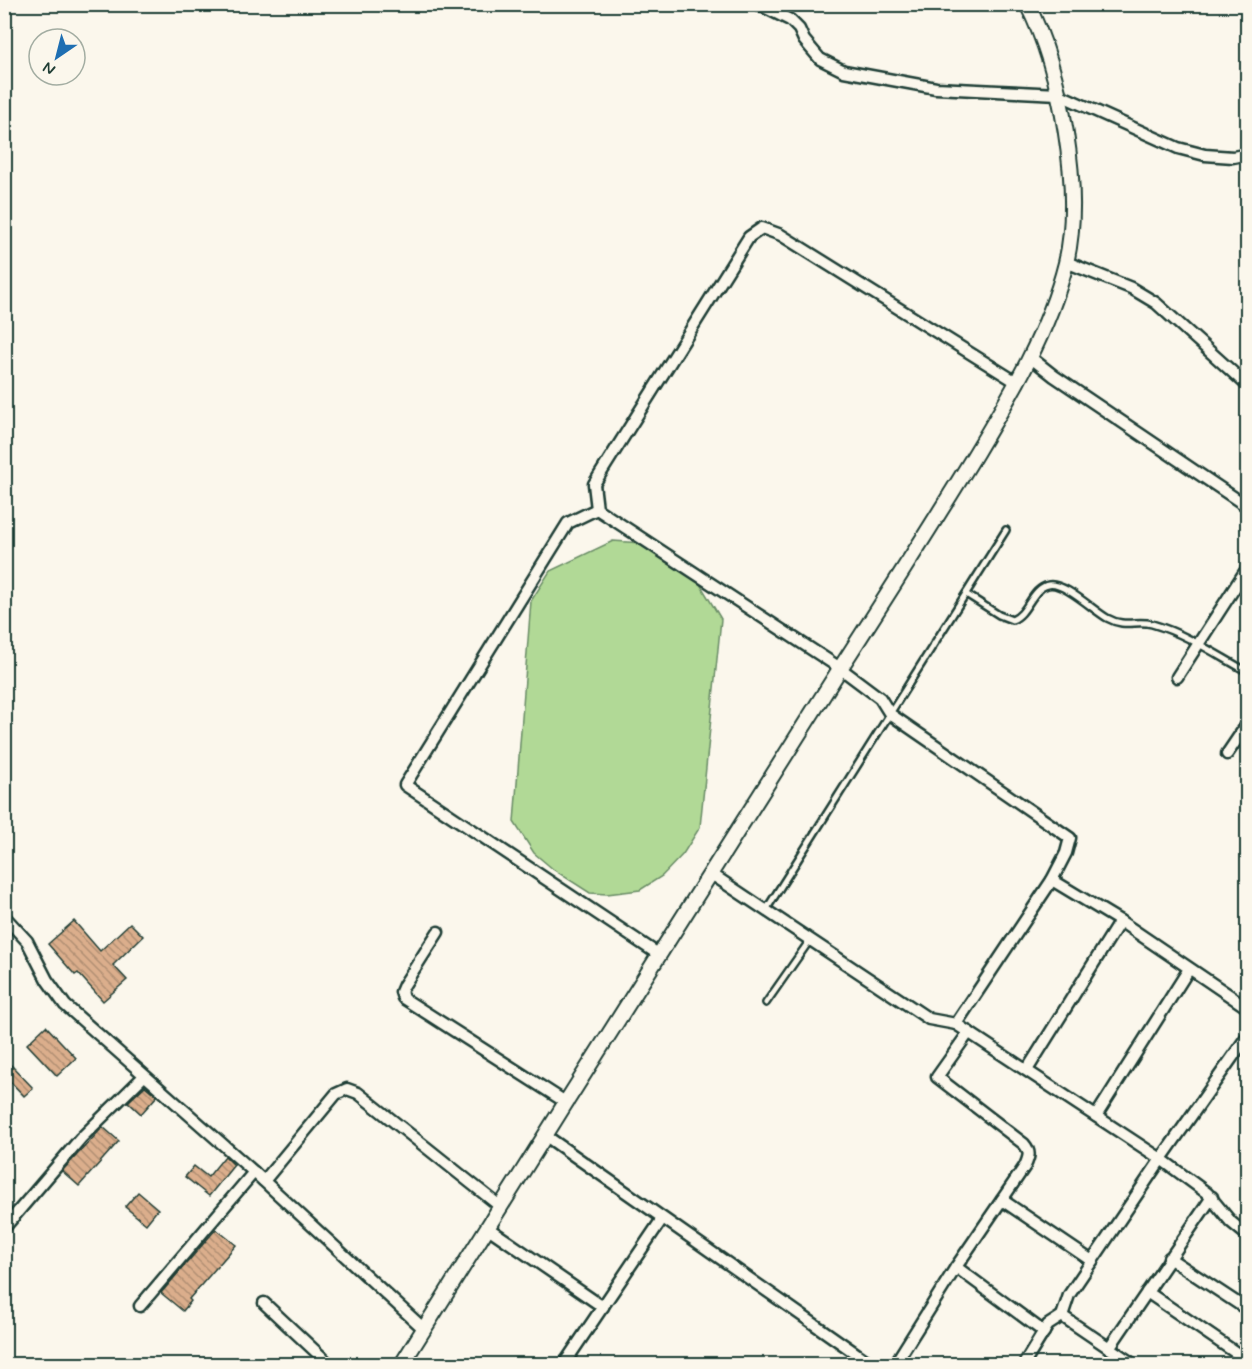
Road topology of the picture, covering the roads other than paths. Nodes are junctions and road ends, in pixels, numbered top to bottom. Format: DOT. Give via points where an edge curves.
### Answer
graph roads {
  1 [pos="758,4"];
  2 [pos="1027,4"];
  3 [pos="1059,94"];
  4 [pos="1248,154"];
  5 [pos="1066,262"];
  6 [pos="1030,357"];
  7 [pos="1018,383"];
  8 [pos="1248,386"];
  9 [pos="1248,507"];
  10 [pos="597,509"];
  11 [pos="1006,530"];
  12 [pos="1248,567"];
  13 [pos="966,594"];
  14 [pos="1199,644"];
  15 [pos="840,668"];
  16 [pos="1248,672"];
  17 [pos="1177,677"];
  18 [pos="890,714"];
  19 [pos="1248,723"];
  20 [pos="1227,754"];
  21 [pos="710,873"];
  22 [pos="1052,880"];
  23 [pos="766,910"];
  24 [pos="4,916"];
  25 [pos="1119,921"];
  26 [pos="438,932"];
  27 [pos="810,940"];
  28 [pos="658,954"];
  29 [pos="1189,969"];
  30 [pos="766,1003"];
  31 [pos="1248,1008"];
  32 [pos="956,1023"];
  33 [pos="969,1032"];
  34 [pos="1248,1035"];
  35 [pos="1027,1070"];
  36 [pos="144,1076"];
  37 [pos="567,1103"];
  38 [pos="1096,1116"];
  39 [pos="546,1136"];
  40 [pos="1161,1159"];
  41 [pos="254,1172"];
  42 [pos="264,1181"];
  43 [pos="1212,1197"];
  44 [pos="1002,1200"];
  45 [pos="501,1207"];
  46 [pos="663,1219"];
  47 [pos="4,1228"];
  48 [pos="488,1228"];
  49 [pos="1248,1236"];
  50 [pos="1169,1258"];
  51 [pos="1092,1261"];
  52 [pos="956,1267"];
  53 [pos="1147,1292"];
  54 [pos="264,1304"];
  55 [pos="140,1306"];
  56 [pos="603,1306"];
  57 [pos="1248,1310"];
  58 [pos="1062,1316"];
  59 [pos="424,1329"];
  60 [pos="1044,1332"];
  61 [pos="1109,1348"];
  62 [pos="1247,1363"];
  63 [pos="329,1365"];
  64 [pos="402,1365"];
  65 [pos="564,1365"];
  66 [pos="871,1365"];
  67 [pos="895,1365"];
  68 [pos="1024,1365"];
  69 [pos="1133,1365"];
  1 -- 3 [label="street" via="790,20 820,59 844,71 936,88"];
  2 -- 3 [label="street" via="1041,33"];
  3 -- 4 [label="street" via="1178,148 1206,155"];
  3 -- 5 [label="street" via="1071,198"];
  5 -- 6 [label="street"];
  5 -- 8 [label="street" via="1131,288 1156,303"];
  6 -- 7 [label="street"];
  6 -- 9 [label="street"];
  7 -- 10 [label="street" via="781,235 762,228 749,237 594,484"];
  7 -- 15 [label="street"];
  10 -- 15 [label="street"];
  10 -- 28 [label="street" via="568,523 405,784"];
  11 -- 13 [label="lane"];
  12 -- 14 [label="street"];
  13 -- 14 [label="lane" via="1012,620 1022,614 1041,588 1056,584 1109,619 1125,624 1149,623"];
  13 -- 18 [label="lane"];
  14 -- 16 [label="lane"];
  14 -- 17 [label="street"];
  15 -- 18 [label="street" via="880,698"];
  15 -- 21 [label="street"];
  18 -- 22 [label="street" via="1070,838"];
  18 -- 23 [label="lane"];
  19 -- 20 [label="street"];
  21 -- 23 [label="street"];
  21 -- 28 [label="street"];
  22 -- 25 [label="street"];
  22 -- 32 [label="street"];
  23 -- 27 [label="street"];
  24 -- 36 [label="street" via="27,941 65,1005"];
  25 -- 29 [label="street"];
  25 -- 35 [label="street"];
  26 -- 37 [label="street" via="404,985 403,998"];
  27 -- 30 [label="lane"];
  27 -- 32 [label="street" via="928,1019"];
  28 -- 37 [label="street"];
  29 -- 31 [label="street"];
  29 -- 38 [label="street"];
  32 -- 33 [label="street"];
  33 -- 35 [label="street"];
  33 -- 44 [label="street" via="937,1077 1028,1149 1026,1166"];
  34 -- 40 [label="street"];
  35 -- 38 [label="street"];
  36 -- 41 [label="street"];
  36 -- 47 [label="street" via="81,1138"];
  37 -- 39 [label="street"];
  38 -- 40 [label="street"];
  39 -- 45 [label="street"];
  39 -- 46 [label="street"];
  40 -- 43 [label="street"];
  40 -- 51 [label="street"];
  41 -- 42 [label="street"];
  41 -- 55 [label="street"];
  42 -- 45 [label="street" via="336,1094 347,1089 358,1093"];
  42 -- 59 [label="street"];
  43 -- 49 [label="street"];
  43 -- 50 [label="street"];
  44 -- 51 [label="street"];
  44 -- 52 [label="street"];
  45 -- 48 [label="street"];
  46 -- 56 [label="street"];
  46 -- 66 [label="street"];
  48 -- 56 [label="street"];
  48 -- 59 [label="street"];
  50 -- 53 [label="street"];
  50 -- 57 [label="street"];
  51 -- 58 [label="street" via="1069,1295"];
  52 -- 60 [label="street"];
  52 -- 67 [label="street"];
  53 -- 61 [label="street"];
  53 -- 62 [label="street"];
  54 -- 63 [label="street"];
  56 -- 65 [label="street"];
  58 -- 60 [label="street" via="1048,1324"];
  58 -- 61 [label="street"];
  59 -- 64 [label="street"];
  60 -- 68 [label="street"];
  61 -- 69 [label="street"];
}
